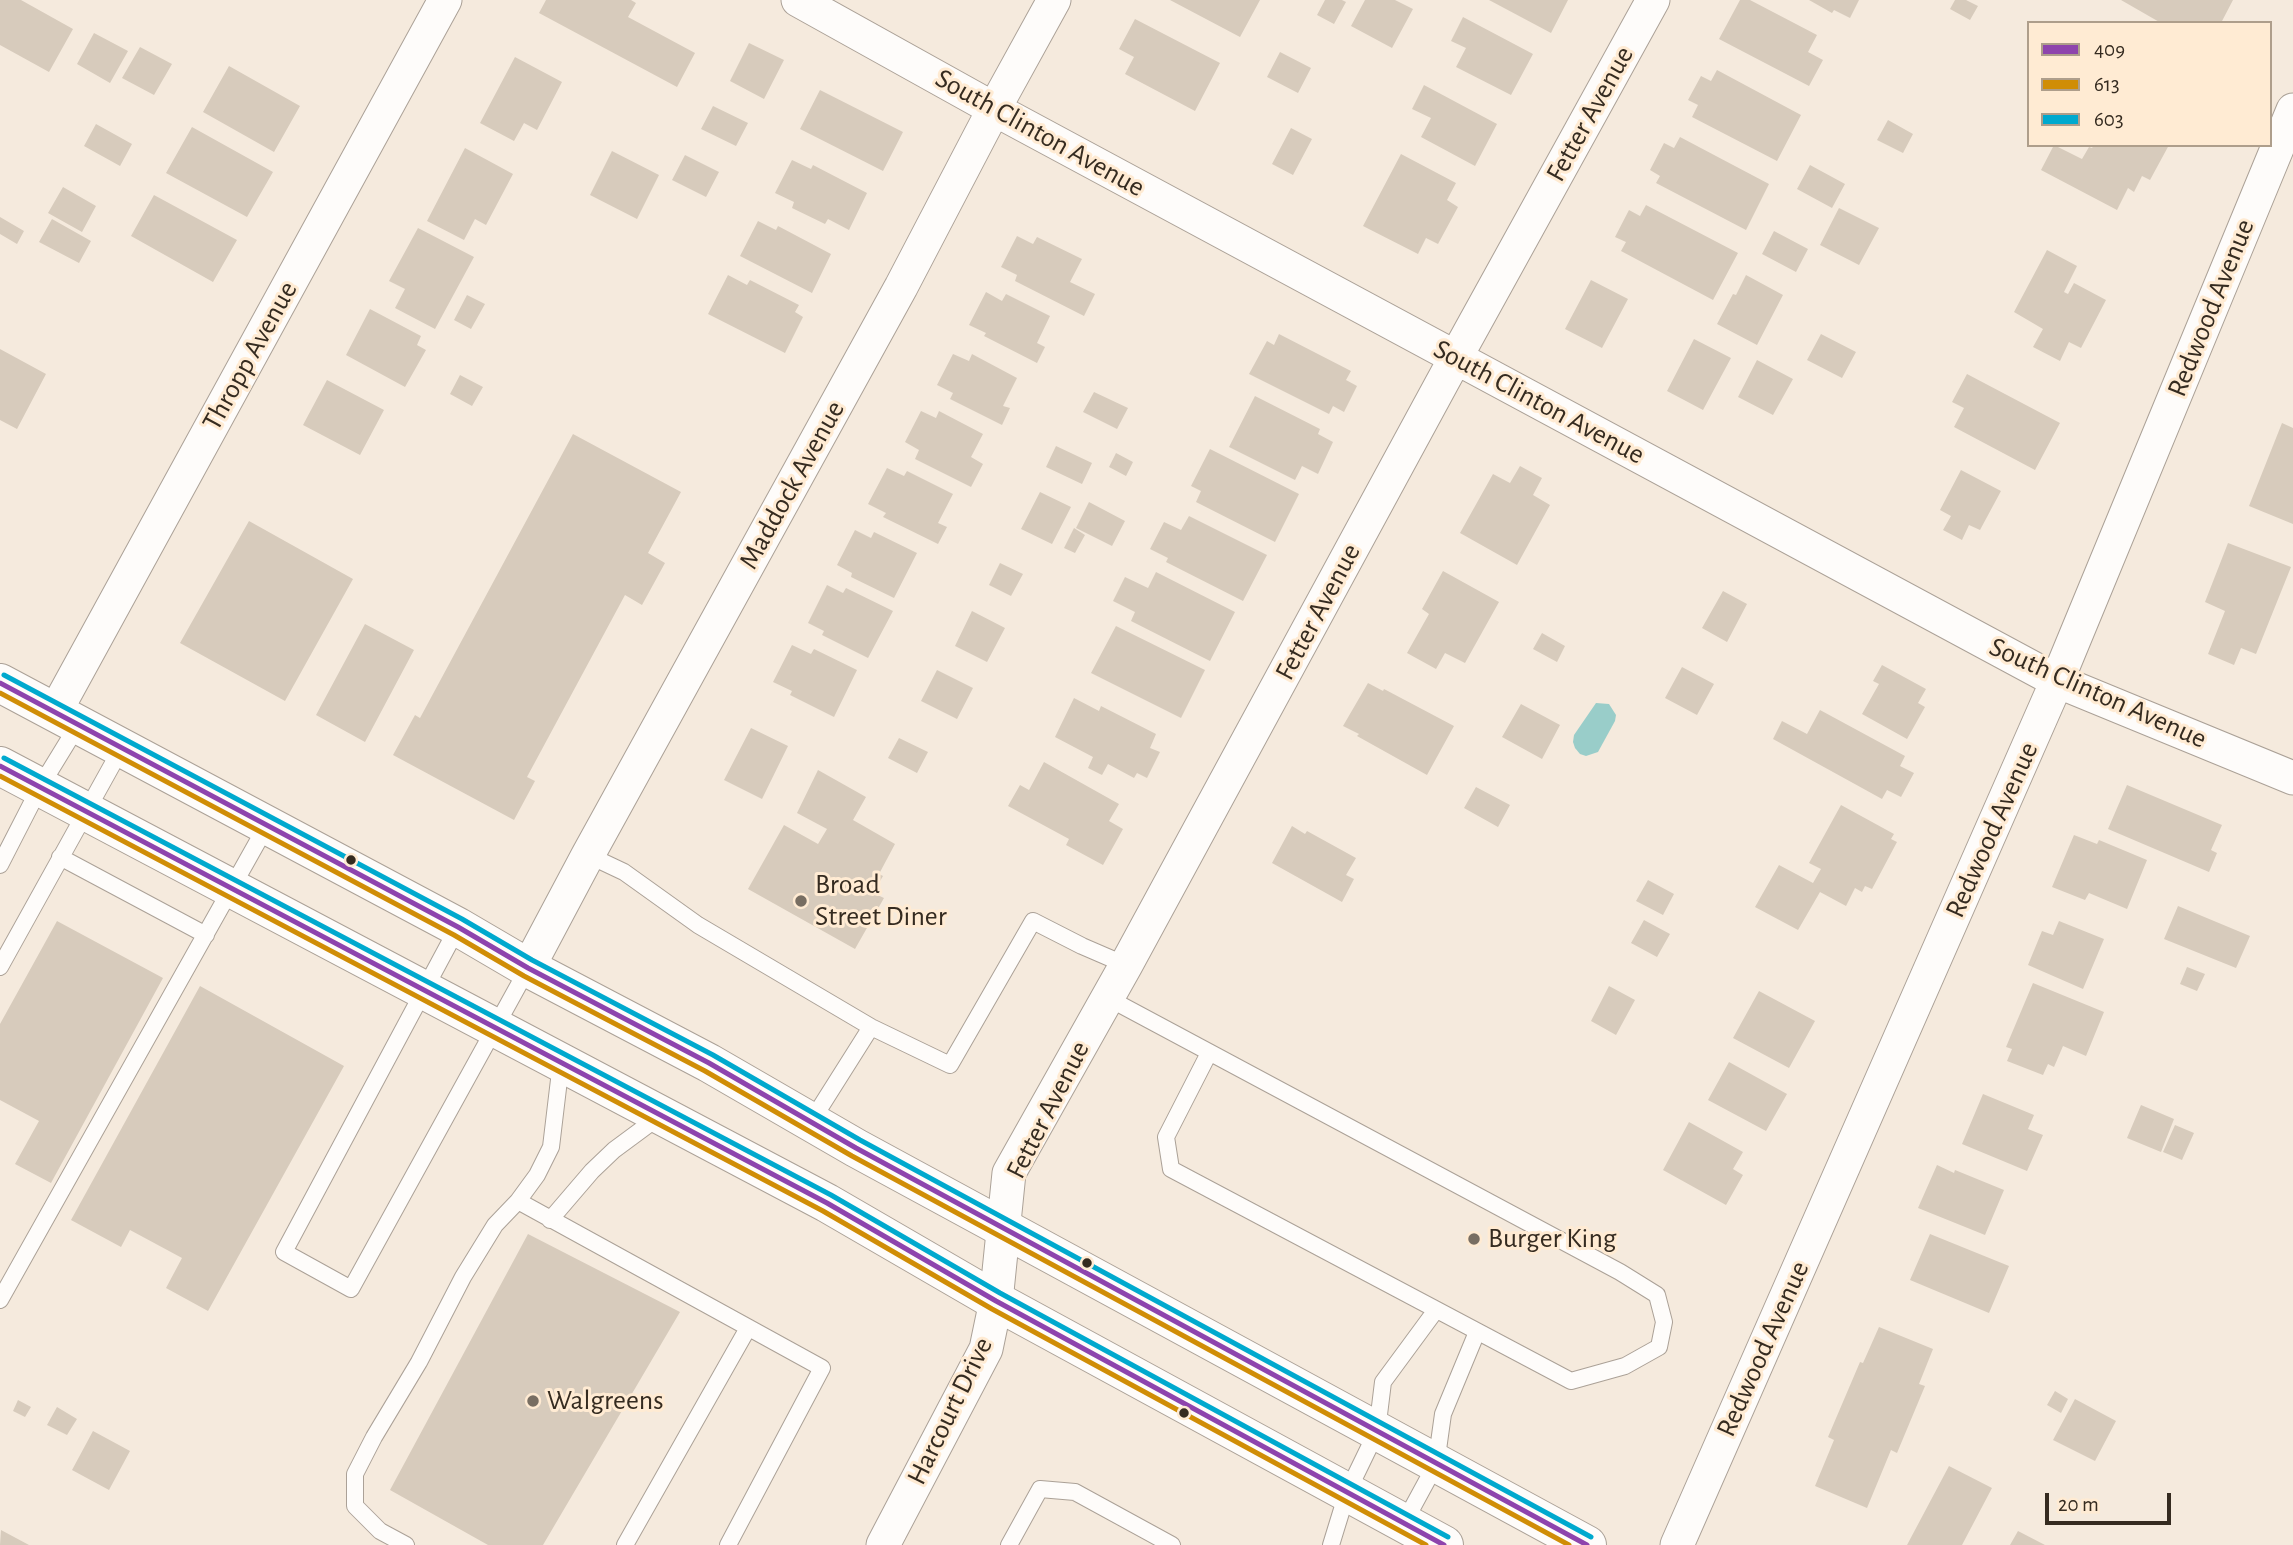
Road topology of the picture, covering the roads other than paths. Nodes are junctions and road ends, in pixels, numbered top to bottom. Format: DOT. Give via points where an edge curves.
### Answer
graph roads {
  1 [pos="445,0"];
  2 [pos="798,0"];
  3 [pos="1054,0"];
  4 [pos="1653,0"];
  5 [pos="994,108"];
  6 [pos="2293,110"];
  7 [pos="1456,357"];
  8 [pos="2057,681"];
  9 [pos="0,683"];
  10 [pos="66,719"];
  11 [pos="121,749"];
  12 [pos="0,766"];
  13 [pos="2293,778"];
  14 [pos="40,788"];
  15 [pos="86,812"];
  16 [pos="267,825"];
  17 [pos="588,855"];
  18 [pos="60,857"];
  19 [pos="0,865"];
  20 [pos="231,888"];
  21 [pos="458,927"];
  22 [pos="206,934"];
  23 [pos="1126,965"];
  24 [pos="0,967"];
  25 [pos="528,968"];
  26 [pos="424,991"];
  27 [pos="1108,998"];
  28 [pos="871,1027"];
  29 [pos="495,1028"];
  30 [pos="1209,1053"];
  31 [pos="561,1063"];
  32 [pos="662,1115"];
  33 [pos="811,1122"];
  34 [pos="518,1202"];
  35 [pos="550,1220"];
  36 [pos="1005,1230"];
  37 [pos="0,1300"];
  38 [pos="996,1301"];
  39 [pos="1436,1310"];
  40 [pos="748,1328"];
  41 [pos="1477,1332"];
  42 [pos="1377,1431"];
  43 [pos="1436,1464"];
  44 [pos="1347,1493"];
  45 [pos="1404,1523"];
  46 [pos="407,1545"];
  47 [pos="625,1545"];
  48 [pos="728,1545"];
  49 [pos="883,1545"];
  50 [pos="1009,1545"];
  51 [pos="1172,1545"];
  52 [pos="1331,1545"];
  53 [pos="1444,1545"];
  54 [pos="1587,1545"];
  55 [pos="1677,1545"];
  1 -- 10 [label="street, Thropp Avenue"];
  2 -- 5 [label="street, South Clinton Avenue"];
  3 -- 5 [label="street, Maddock Avenue"];
  4 -- 7 [label="street, Fetter Avenue"];
  5 -- 7 [label="street, South Clinton Avenue"];
  5 -- 17 [label="street, Maddock Avenue"];
  6 -- 8 [label="street, Redwood Avenue"];
  7 -- 8 [label="street, South Clinton Avenue"];
  7 -- 23 [label="street, Fetter Avenue"];
  8 -- 13 [label="street, South Clinton Avenue"];
  8 -- 55 [label="street, Redwood Avenue"];
  9 -- 10 [label="main road"];
  10 -- 11 [label="main road"];
  10 -- 14 [label="lane"];
  11 -- 15 [label="lane"];
  11 -- 16 [label="main road"];
  12 -- 14 [label="main road"];
  14 -- 15 [label="main road"];
  14 -- 19 [label="lane"];
  15 -- 18 [label="lane"];
  15 -- 20 [label="main road"];
  16 -- 20 [label="lane"];
  16 -- 21 [label="main road"];
  17 -- 25 [label="street, Maddock Avenue"];
  17 -- 28 [label="lane" via="624,872 698,925"];
  18 -- 22 [label="lane"];
  18 -- 24 [label="lane"];
  20 -- 22 [label="lane"];
  20 -- 26 [label="main road"];
  21 -- 25 [label="main road"];
  21 -- 26 [label="lane"];
  22 -- 37 [label="lane"];
  23 -- 27 [label="street, Fetter Avenue"];
  23 -- 28 [label="lane" via="1033,921 950,1065"];
  25 -- 29 [label="lane"];
  25 -- 33 [label="main road"];
  26 -- 29 [label="main road"];
  26 -- 29 [label="lane" via="284,1252 351,1289"];
  27 -- 30 [label="lane"];
  27 -- 36 [label="street, Fetter Avenue" via="1009,1173"];
  28 -- 33 [label="lane"];
  29 -- 31 [label="main road"];
  30 -- 39 [label="lane" via="1166,1137 1171,1169"];
  30 -- 41 [label="lane" via="1620,1272 1657,1295 1664,1322 1659,1346 1625,1366 1571,1381"];
  31 -- 32 [label="main road"];
  31 -- 34 [label="lane" via="551,1147"];
  32 -- 35 [label="lane" via="614,1150"];
  32 -- 38 [label="main road"];
  33 -- 36 [label="main road"];
  34 -- 35 [label="lane"];
  34 -- 46 [label="lane" via="495,1225 463,1277 355,1474 355,1506 380,1531"];
  35 -- 40 [label="lane"];
  36 -- 38 [label="street, Harcourt Drive"];
  36 -- 42 [label="main road"];
  38 -- 44 [label="main road"];
  38 -- 49 [label="street, Harcourt Drive" via="986,1349"];
  39 -- 41 [label="lane"];
  39 -- 42 [label="lane" via="1383,1382"];
  40 -- 47 [label="lane"];
  40 -- 48 [label="lane" via="822,1368"];
  41 -- 43 [label="lane" via="1443,1414"];
  42 -- 43 [label="main road"];
  42 -- 44 [label="lane"];
  43 -- 45 [label="lane"];
  43 -- 54 [label="main road"];
  44 -- 45 [label="main road"];
  44 -- 52 [label="lane"];
  45 -- 53 [label="main road"];
  50 -- 51 [label="lane" via="1040,1489 1075,1492"];
}
